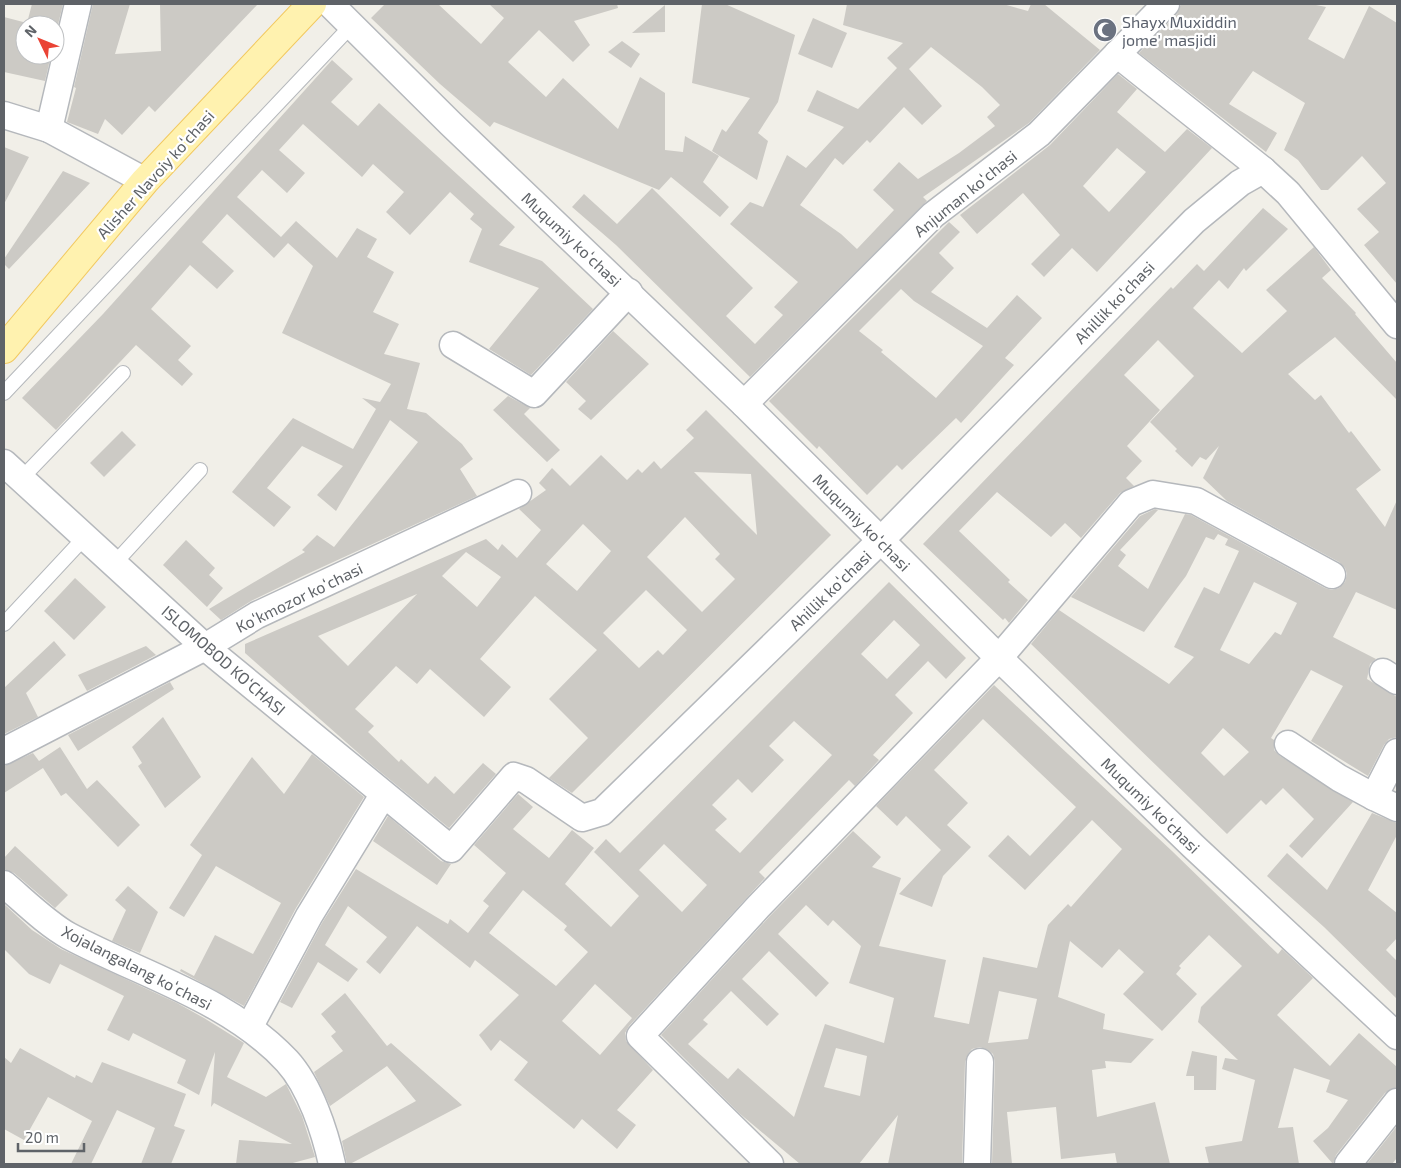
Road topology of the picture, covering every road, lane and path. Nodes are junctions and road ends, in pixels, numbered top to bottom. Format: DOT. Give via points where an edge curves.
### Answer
graph roads {
  1 [pos="78,4"];
  2 [pos="312,4"];
  3 [pos="330,4"];
  4 [pos="1166,4"];
  5 [pos="352,25"];
  6 [pos="1117,54"];
  7 [pos="4,115"];
  8 [pos="49,129"];
  9 [pos="1263,170"];
  10 [pos="145,181"];
  11 [pos="629,292"];
  12 [pos="1397,324"];
  13 [pos="453,345"];
  14 [pos="4,349"];
  15 [pos="123,373"];
  16 [pos="4,393"];
  17 [pos="744,404"];
  18 [pos="200,470"];
  19 [pos="12,471"];
  20 [pos="518,493"];
  21 [pos="85,537"];
  22 [pos="881,540"];
  23 [pos="114,564"];
  24 [pos="1332,575"];
  25 [pos="4,624"];
  26 [pos="205,647"];
  27 [pos="999,658"];
  28 [pos="1288,744"];
  29 [pos="4,751"];
  30 [pos="1397,752"];
  31 [pos="383,795"];
  32 [pos="1386,802"];
  33 [pos="451,848"];
  34 [pos="4,884"];
  35 [pos="250,1026"];
  36 [pos="1397,1036"];
  37 [pos="980,1062"];
  38 [pos="1397,1102"];
  39 [pos="332,1164"];
  40 [pos="770,1164"];
  41 [pos="977,1164"];
  42 [pos="1348,1164"];
  1 -- 8 [label="street"];
  2 -- 10 [label="main road, Alisher Navoiy koʻchasi"];
  3 -- 5 [label="street, Muqumiy koʻchasi"];
  4 -- 6 [label="street, Anjuman koʻchasi"];
  5 -- 11 [label="street, Muqumiy koʻchasi" via="451,124"];
  5 -- 16 [label="lane"];
  6 -- 9 [label="street"];
  6 -- 17 [label="street, Anjuman koʻchasi" via="1039,134 933,215"];
  7 -- 8 [label="street"];
  8 -- 10 [label="street"];
  9 -- 12 [label="street" via="1288,193"];
  9 -- 22 [label="street, Ahillik koʻchasi" via="1240,183 1194,221"];
  10 -- 14 [label="main road, Alisher Navoiy koʻchasi"];
  11 -- 13 [label="street" via="534,394"];
  11 -- 17 [label="street, Muqumiy koʻchasi"];
  15 -- 19 [label="lane"];
  17 -- 22 [label="street, Muqumiy koʻchasi"];
  18 -- 23 [label="lane"];
  19 -- 21 [label="street, ISLOMOBOD KO‘CHASI"];
  20 -- 26 [label="street, Koʻkmozor koʻchasi" via="257,615"];
  21 -- 23 [label="street, ISLOMOBOD KO‘CHASI"];
  21 -- 25 [label="lane"];
  22 -- 27 [label="street, Muqumiy koʻchasi"];
  22 -- 33 [label="street, Ahillik koʻchasi" via="602,812 582,818 526,780 514,776"];
  23 -- 26 [label="street, ISLOMOBOD KO‘CHASI"];
  24 -- 27 [label="street" via="1196,501 1153,494 1131,503"];
  26 -- 29 [label="street, Koʻkmozor koʻchasi"];
  26 -- 31 [label="street, ISLOMOBOD KO‘CHASI"];
  27 -- 36 [label="street, Muqumiy koʻchasi" via="1193,846"];
  27 -- 40 [label="street" via="758,907 640,1036"];
  28 -- 32 [label="street" via="1340,778"];
  30 -- 32 [label="street"];
  31 -- 33 [label="street, ISLOMOBOD KO‘CHASI"];
  31 -- 35 [label="street" via="309,916"];
  34 -- 35 [label="street, Xojalangalang koʻchasi" via="67,935 168,982"];
  35 -- 39 [label="street, Xojalangalang koʻchasi" via="288,1062 308,1094"];
  37 -- 41 [label="street"];
  38 -- 42 [label="street"];
}
